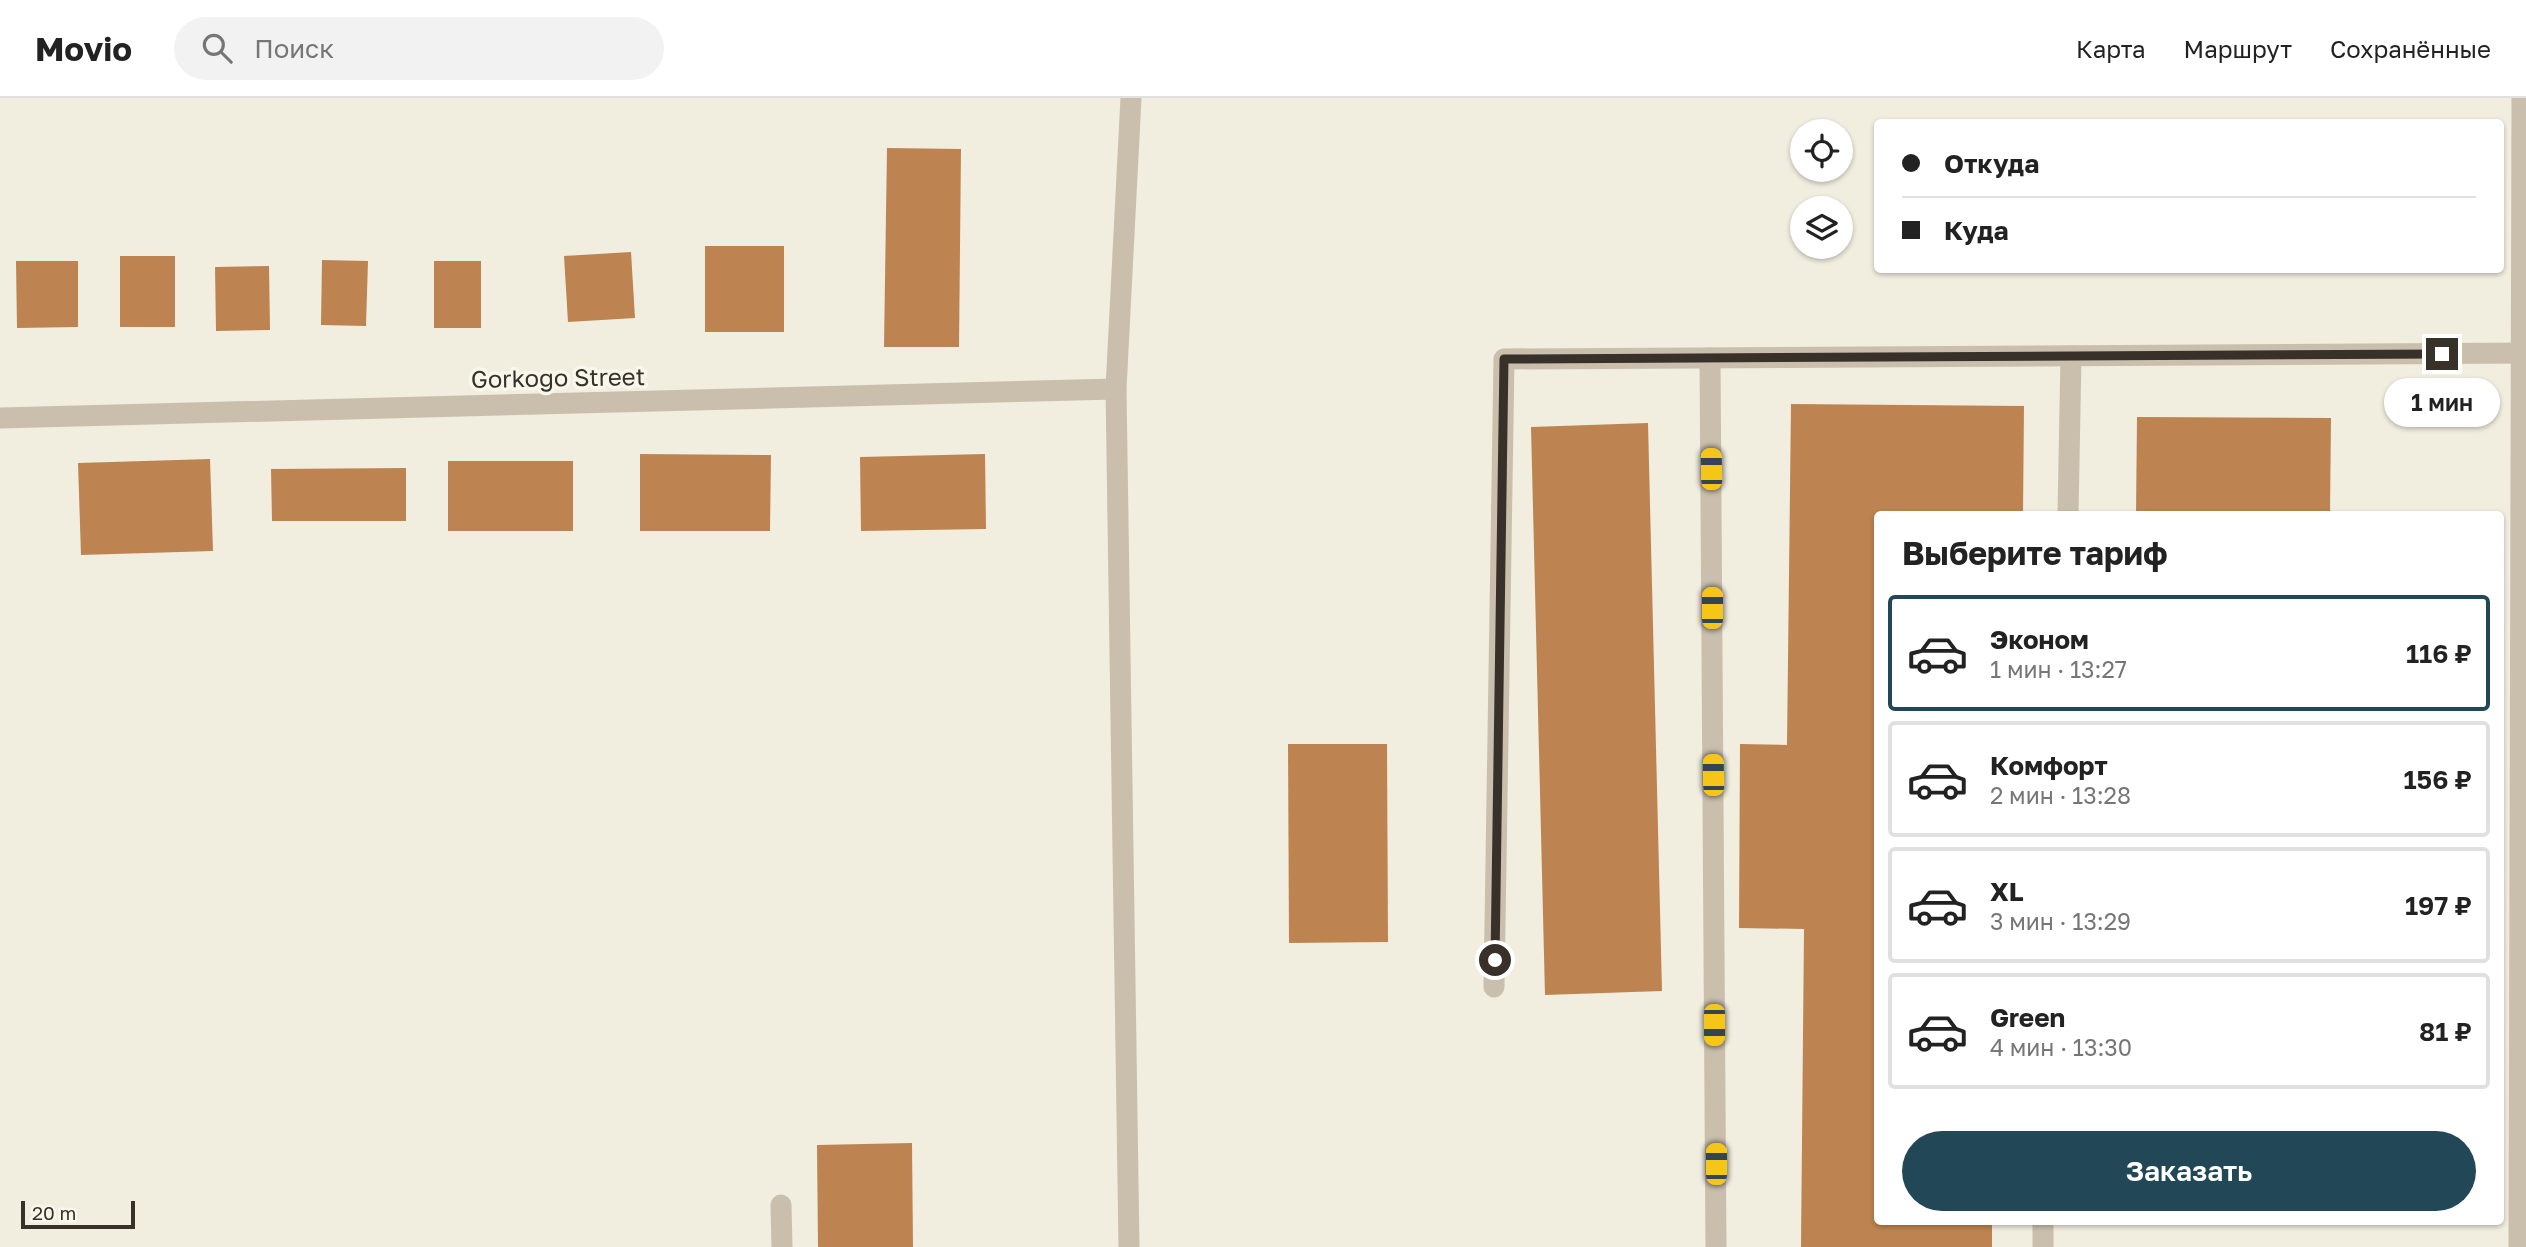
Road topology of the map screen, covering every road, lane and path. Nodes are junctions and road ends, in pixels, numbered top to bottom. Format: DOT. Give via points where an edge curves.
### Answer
graph roads {
  1 [pos="1131,98"];
  2 [pos="2522,98"];
  3 [pos="2524,353"];
  4 [pos="2071,356"];
  5 [pos="1710,358"];
  6 [pos="1116,389"];
  7 [pos="0,418"];
  8 [pos="2068,511"];
  9 [pos="1494,987"];
  10 [pos="781,1205"];
  11 [pos="2043,1225"];
  12 [pos="782,1247"];
  13 [pos="1129,1247"];
  14 [pos="1716,1247"];
  15 [pos="2043,1247"];
  16 [pos="2519,1247"];
  1 -- 6 [label="street"];
  2 -- 3 [label="street"];
  3 -- 4 [label="street"];
  3 -- 16 [label="street"];
  4 -- 5 [label="street"];
  4 -- 8 [label="street"];
  5 -- 9 [label="street" via="1504,359"];
  5 -- 14 [label="street"];
  6 -- 7 [label="street, Gorkogo Street"];
  6 -- 13 [label="street"];
  10 -- 12 [label="street"];
  11 -- 15 [label="street"];
}
